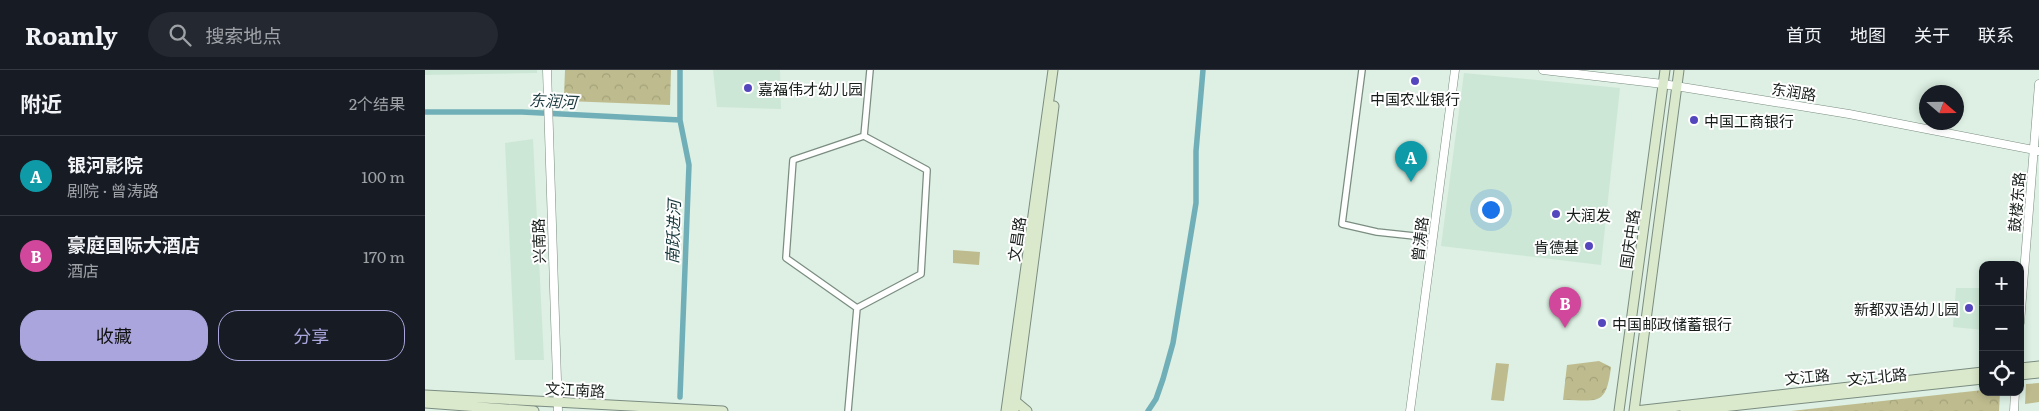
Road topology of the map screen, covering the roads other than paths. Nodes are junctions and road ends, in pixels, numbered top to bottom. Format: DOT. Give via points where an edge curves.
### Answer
graph roads {
  1 [pos="547,70"];
  2 [pos="870,70"];
  3 [pos="1053,70"];
  4 [pos="1059,70"];
  5 [pos="1362,70"];
  6 [pos="1455,70"];
  7 [pos="1543,70"];
  8 [pos="1665,70"];
  9 [pos="1679,70"];
  10 [pos="1663,84"];
  11 [pos="2039,84"];
  12 [pos="1677,86"];
  13 [pos="864,136"];
  14 [pos="2037,151"];
  15 [pos="1433,238"];
  16 [pos="2022,306"];
  17 [pos="857,308"];
  18 [pos="2039,366"];
  19 [pos="2024,368"];
  20 [pos="1979,372"];
  21 [pos="2039,373"];
  22 [pos="2024,375"];
  23 [pos="1979,379"];
  24 [pos="425,395"];
  25 [pos="425,404"];
  26 [pos="1009,405"];
  27 [pos="558,406"];
  28 [pos="534,411"];
  29 [pos="723,411"];
  30 [pos="848,411"];
  31 [pos="999,411"];
  32 [pos="1014,411"];
  33 [pos="1027,411"];
  34 [pos="1411,411"];
  35 [pos="1619,411"];
  36 [pos="1634,411"];
  37 [pos="1685,411"];
  1 -- 27 [label="street, 兴南路"];
  2 -- 13 [label="street"];
  3 -- 26 [label="main road, 文昌路"];
  4 -- 26 [label="main road, 文昌路"];
  5 -- 15 [label="street" via="1342,224 1377,232"];
  6 -- 15 [label="street, 曾涛路"];
  7 -- 10 [label="street, 东润路"];
  8 -- 10 [label="main road, 国庆中路"];
  9 -- 12 [label="main road"];
  10 -- 12 [label="street, 东润路"];
  10 -- 35 [label="main road, 国庆中路"];
  11 -- 14 [label="street, 鼓楼东路"];
  12 -- 14 [label="street, 东润路" via="1849,114"];
  12 -- 36 [label="main road"];
  13 -- 17 [label="street" via="927,170 921,274"];
  13 -- 17 [label="street" via="793,160 786,258"];
  14 -- 16 [label="street, 鼓楼东路"];
  15 -- 34 [label="street, 曾涛路"];
  17 -- 30 [label="street"];
  18 -- 19 [label="main road"];
  20 -- 36 [label="main road, 文江路"];
  21 -- 22 [label="main road"];
  23 -- 37 [label="main road, 文江北路"];
  24 -- 27 [label="main road, 文江南路"];
  25 -- 28 [label="main road, 文江南路"];
  26 -- 31 [label="main road"];
  26 -- 32 [label="main road, 文昌路"];
  26 -- 33 [label="main road"];
  27 -- 29 [label="main road, 文江南路"];
}
